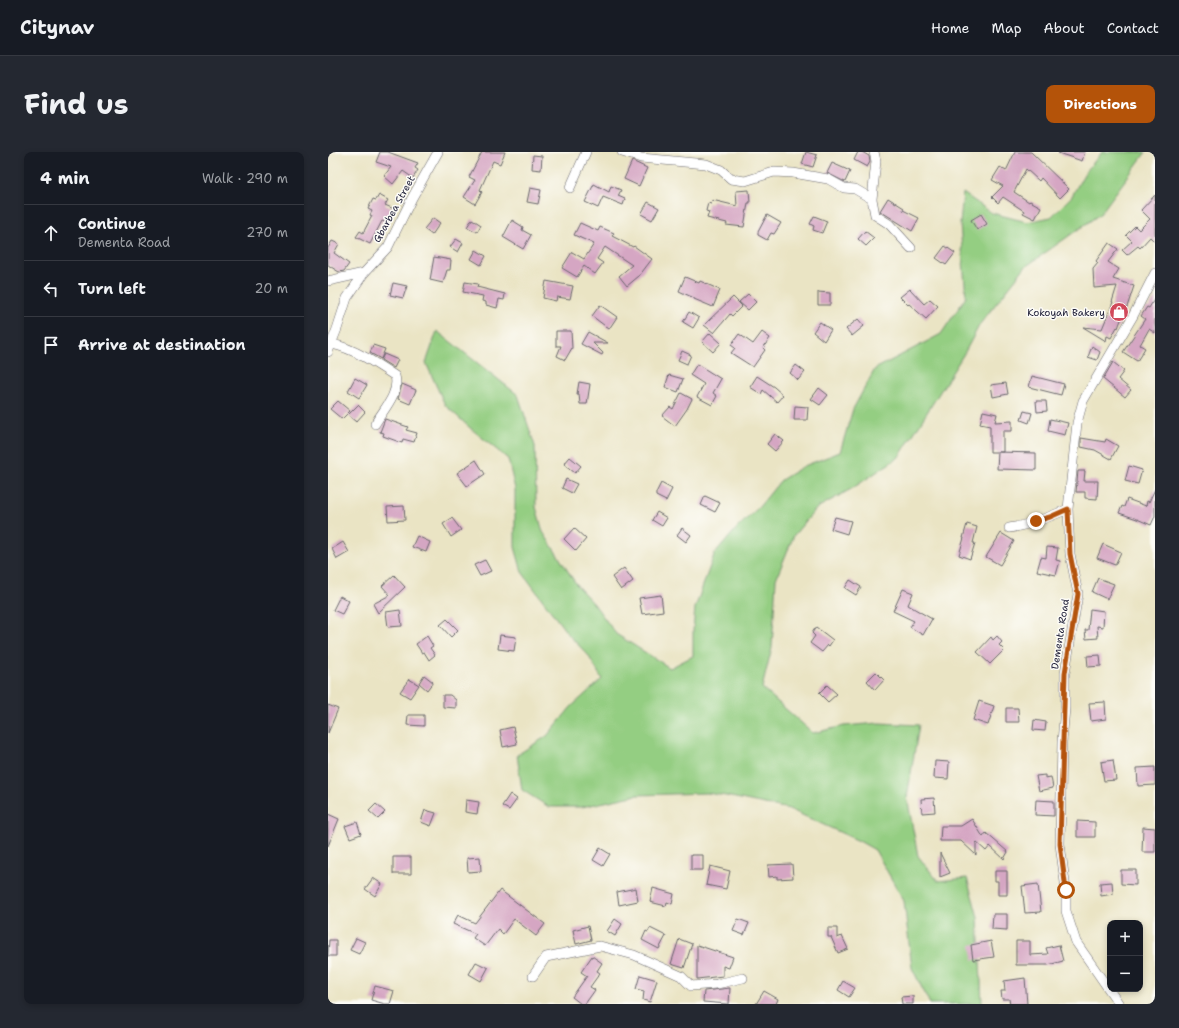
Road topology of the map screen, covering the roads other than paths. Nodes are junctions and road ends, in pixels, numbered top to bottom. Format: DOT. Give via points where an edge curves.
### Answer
graph roads {
  1 [pos="438,152"];
  2 [pos="586,152"];
  3 [pos="622,152"];
  4 [pos="874,152"];
  5 [pos="570,188"];
  6 [pos="872,199"];
  7 [pos="911,248"];
  8 [pos="1155,273"];
  9 [pos="364,274"];
  10 [pos="328,281"];
  11 [pos="330,348"];
  12 [pos="375,424"];
  13 [pos="1068,509"];
  14 [pos="1009,528"];
  15 [pos="533,976"];
  16 [pos="743,978"];
  17 [pos="1119,1004"];
  1 -- 9 [label="street, Gbarbea Street" via="388,246"];
  2 -- 5 [label="street"];
  3 -- 6 [label="street" via="641,158 706,164 721,170 731,179 745,181 774,172 793,173 828,180"];
  4 -- 6 [label="street" via="876,161"];
  6 -- 7 [label="street" via="875,215 889,224"];
  8 -- 13 [label="street, Dementa Road" via="1083,401 1077,422"];
  9 -- 10 [label="street"];
  9 -- 11 [label="street, Gbarbea Street" via="347,298"];
  11 -- 12 [label="street" via="344,346 395,376 397,382 393,393"];
  13 -- 14 [label="street" via="1023,526"];
  13 -- 17 [label="street, Dementa Road" via="1070,554 1078,594 1065,673 1062,742 1060,844 1066,911 1076,942"];
  15 -- 16 [label="street" via="546,957 600,946 634,955 681,976 691,986"];
}
